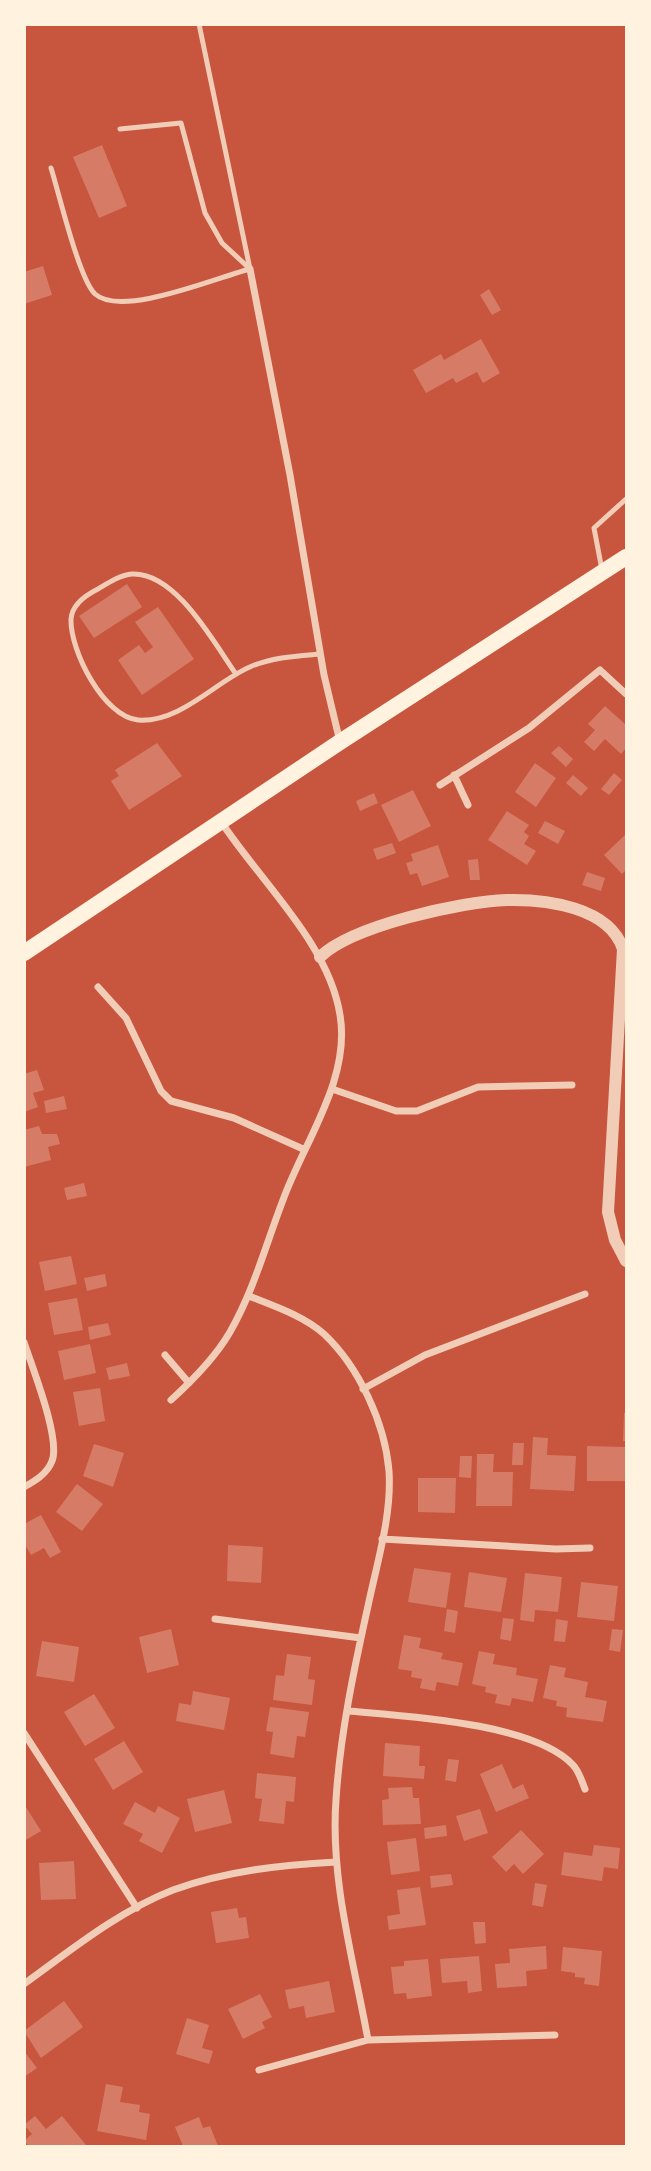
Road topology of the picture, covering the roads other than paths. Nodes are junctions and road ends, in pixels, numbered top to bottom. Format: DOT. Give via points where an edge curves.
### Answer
graph roads {
  1 [pos="199,24"];
  2 [pos="120,129"];
  3 [pos="51,167"];
  4 [pos="250,269"];
  5 [pos="626,499"];
  6 [pos="626,556"];
  7 [pos="602,573"];
  8 [pos="320,654"];
  9 [pos="236,674"];
  10 [pos="626,694"];
  11 [pos="340,742"];
  12 [pos="454,775"];
  13 [pos="440,785"];
  14 [pos="468,805"];
  15 [pos="222,823"];
  16 [pos="24,953"];
  17 [pos="320,957"];
  18 [pos="97,987"];
  19 [pos="572,1085"];
  20 [pos="331,1089"];
  21 [pos="303,1149"];
  22 [pos="626,1261"];
  23 [pos="585,1294"];
  24 [pos="249,1296"];
  25 [pos="24,1342"];
  26 [pos="164,1355"];
  27 [pos="190,1383"];
  28 [pos="363,1389"];
  29 [pos="171,1400"];
  30 [pos="24,1487"];
  31 [pos="382,1539"];
  32 [pos="590,1548"];
  33 [pos="215,1619"];
  34 [pos="361,1638"];
  35 [pos="349,1711"];
  36 [pos="24,1733"];
  37 [pos="585,1789"];
  38 [pos="336,1862"];
  39 [pos="137,1908"];
  40 [pos="24,1984"];
  41 [pos="555,2035"];
  42 [pos="368,2040"];
  43 [pos="259,2070"];
  1 -- 4 [label="lane"];
  2 -- 4 [label="lane" via="181,123 205,213 222,243"];
  3 -- 4 [label="lane" via="87,283 104,299 178,293"];
  4 -- 8 [label="street"];
  5 -- 7 [label="lane" via="594,528"];
  6 -- 7 [label="main road"];
  7 -- 11 [label="main road"];
  8 -- 9 [label="lane" via="284,657"];
  8 -- 11 [label="street"];
  9 -- 9 [label="lane" via="211,694 160,716 145,720 124,716 109,706 82,658 73,633 76,604 114,581 133,574 146,576 174,591"];
  10 -- 12 [label="street" via="600,670 529,728"];
  11 -- 15 [label="main road"];
  12 -- 13 [label="street"];
  12 -- 14 [label="street"];
  15 -- 16 [label="main road"];
  15 -- 17 [label="street"];
  17 -- 20 [label="street" via="341,1016 341,1053"];
  17 -- 22 [label="street" via="329,948 390,922 507,900 581,911 610,927 622,949 608,1212"];
  18 -- 21 [label="street" via="126,1018 161,1091 171,1101 234,1118"];
  19 -- 20 [label="street" via="478,1087 417,1111 396,1111"];
  20 -- 21 [label="street"];
  21 -- 24 [label="street"];
  23 -- 28 [label="street" via="425,1355"];
  24 -- 27 [label="street" via="228,1334"];
  24 -- 28 [label="street" via="323,1333"];
  25 -- 30 [label="street" via="53,1438 53,1460 39,1479"];
  26 -- 27 [label="street"];
  27 -- 29 [label="street"];
  28 -- 31 [label="street" via="380,1428 389,1469"];
  31 -- 32 [label="street"];
  31 -- 34 [label="street"];
  33 -- 34 [label="street"];
  34 -- 35 [label="street"];
  35 -- 37 [label="street" via="524,1737 575,1766"];
  35 -- 38 [label="street" via="336,1798"];
  36 -- 39 [label="street"];
  38 -- 39 [label="street" via="216,1877"];
  38 -- 42 [label="street"];
  39 -- 40 [label="street"];
  41 -- 42 [label="street"];
  42 -- 43 [label="street"];
}
